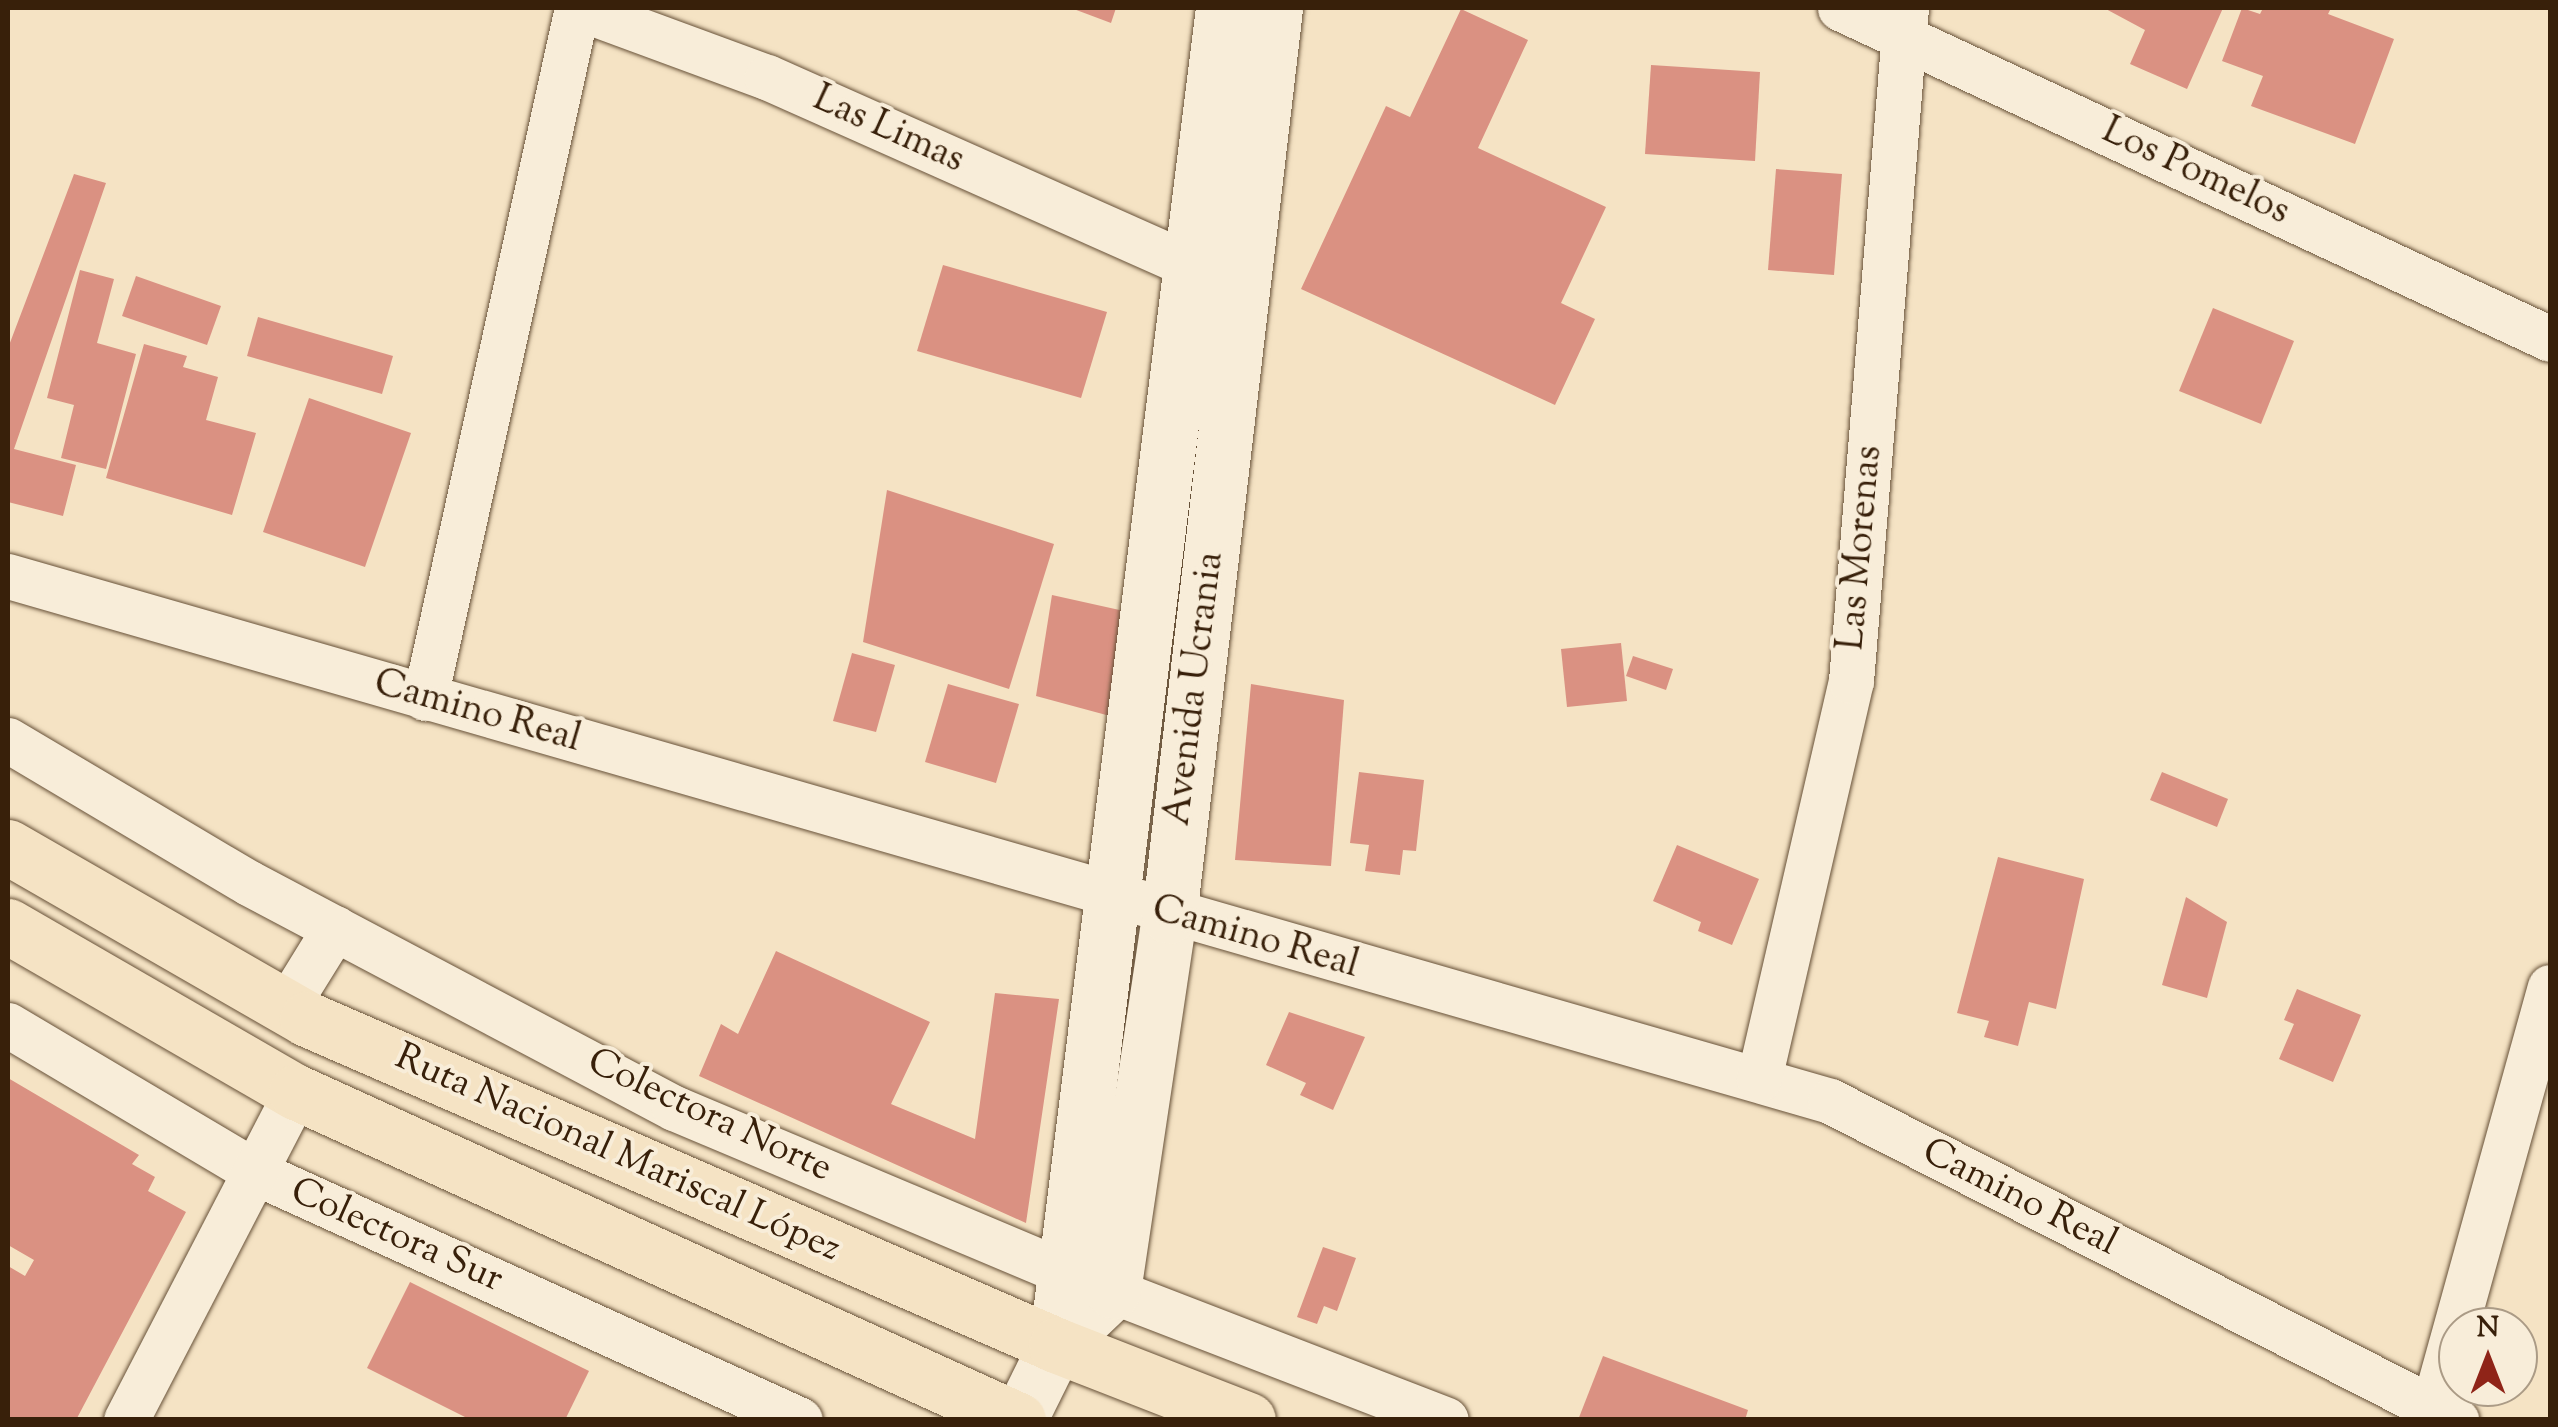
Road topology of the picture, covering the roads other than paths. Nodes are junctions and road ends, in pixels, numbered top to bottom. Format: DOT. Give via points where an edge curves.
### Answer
graph roads {
  1 [pos="578,8"];
  2 [pos="1223,8"];
  3 [pos="1275,8"];
  4 [pos="1840,8"];
  5 [pos="1905,22"];
  6 [pos="1191,266"];
  7 [pos="2550,339"];
  8 [pos="8,576"];
  9 [pos="425,698"];
  10 [pos="8,740"];
  11 [pos="8,847"];
  12 [pos="1112,899"];
  13 [pos="1169,916"];
  14 [pos="8,926"];
  15 [pos="335,928"];
  16 [pos="2550,987"];
  17 [pos="286,1007"];
  18 [pos="8,1025"];
  19 [pos="1759,1079"];
  20 [pos="296,1092"];
  21 [pos="258,1174"];
  22 [pos="1090,1282"];
  23 [pos="1056,1345"];
  24 [pos="2444,1416"];
  25 [pos="126,1420"];
  26 [pos="800,1420"];
  27 [pos="1018,1420"];
  28 [pos="1248,1420"];
  29 [pos="1446,1420"];
  1 -- 6 [label="street, Las Limas" via="767,77"];
  1 -- 9 [label="street"];
  2 -- 6 [label="main road, Avenida Ucrania"];
  3 -- 13 [label="main road, Avenida Ucrania"];
  4 -- 5 [label="street, Los Pomelos"];
  5 -- 7 [label="street, Los Pomelos"];
  5 -- 19 [label="street, Las Morenas" via="1850,682"];
  6 -- 12 [label="main road, Avenida Ucrania"];
  8 -- 9 [label="street, Camino Real"];
  9 -- 12 [label="street, Camino Real"];
  10 -- 15 [label="street, Colectora Norte"];
  11 -- 17 [label="highway, Ruta Nacional Mariscal López"];
  12 -- 13 [label="street, Camino Real"];
  12 -- 22 [label="main road, Avenida Ucrania"];
  13 -- 19 [label="street, Camino Real"];
  13 -- 22 [label="main road, Avenida Ucrania"];
  14 -- 20 [label="highway, Ruta Nacional Mariscal López"];
  15 -- 17 [label="street"];
  15 -- 22 [label="street, Colectora Norte" via="674,1108"];
  16 -- 24 [label="street"];
  17 -- 23 [label="highway, Ruta Nacional Mariscal López"];
  18 -- 21 [label="street, Colectora Sur"];
  19 -- 24 [label="street, Camino Real" via="1830,1101"];
  20 -- 21 [label="street"];
  20 -- 27 [label="highway, Ruta Nacional Mariscal López"];
  21 -- 25 [label="street"];
  21 -- 26 [label="street, Colectora Sur"];
  22 -- 23 [label="main road"];
  22 -- 29 [label="street, Colectora Norte"];
  23 -- 27 [label="main road"];
  23 -- 28 [label="highway, Ruta Nacional Mariscal López"];
}
